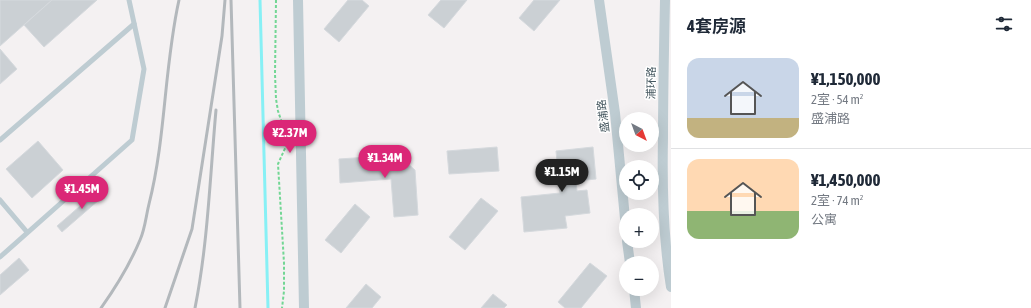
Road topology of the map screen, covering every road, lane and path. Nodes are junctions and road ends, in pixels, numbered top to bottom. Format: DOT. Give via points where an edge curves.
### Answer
graph roads {
  1 [pos="128,0"];
  2 [pos="276,0"];
  3 [pos="298,0"];
  4 [pos="599,0"];
  5 [pos="666,0"];
  6 [pos="134,24"];
  7 [pos="0,140"];
  8 [pos="0,200"];
  9 [pos="624,208"];
  10 [pos="28,232"];
  11 [pos="0,257"];
  12 [pos="671,287"];
  13 [pos="635,296"];
  14 [pos="282,308"];
  15 [pos="304,308"];
  16 [pos="636,308"];
  1 -- 6 [label="lane"];
  2 -- 14 [label="path" via="274,74 278,111 286,135 286,146 278,164 284,263"];
  3 -- 15 [label="street"];
  4 -- 9 [label="street, 盛浦路" via="615,113"];
  5 -- 12 [label="street, 浦环路" via="663,180"];
  6 -- 7 [label="lane"];
  6 -- 10 [label="lane" via="144,69 132,140"];
  8 -- 10 [label="lane"];
  10 -- 11 [label="lane"];
  13 -- 16 [label="street"];
}
